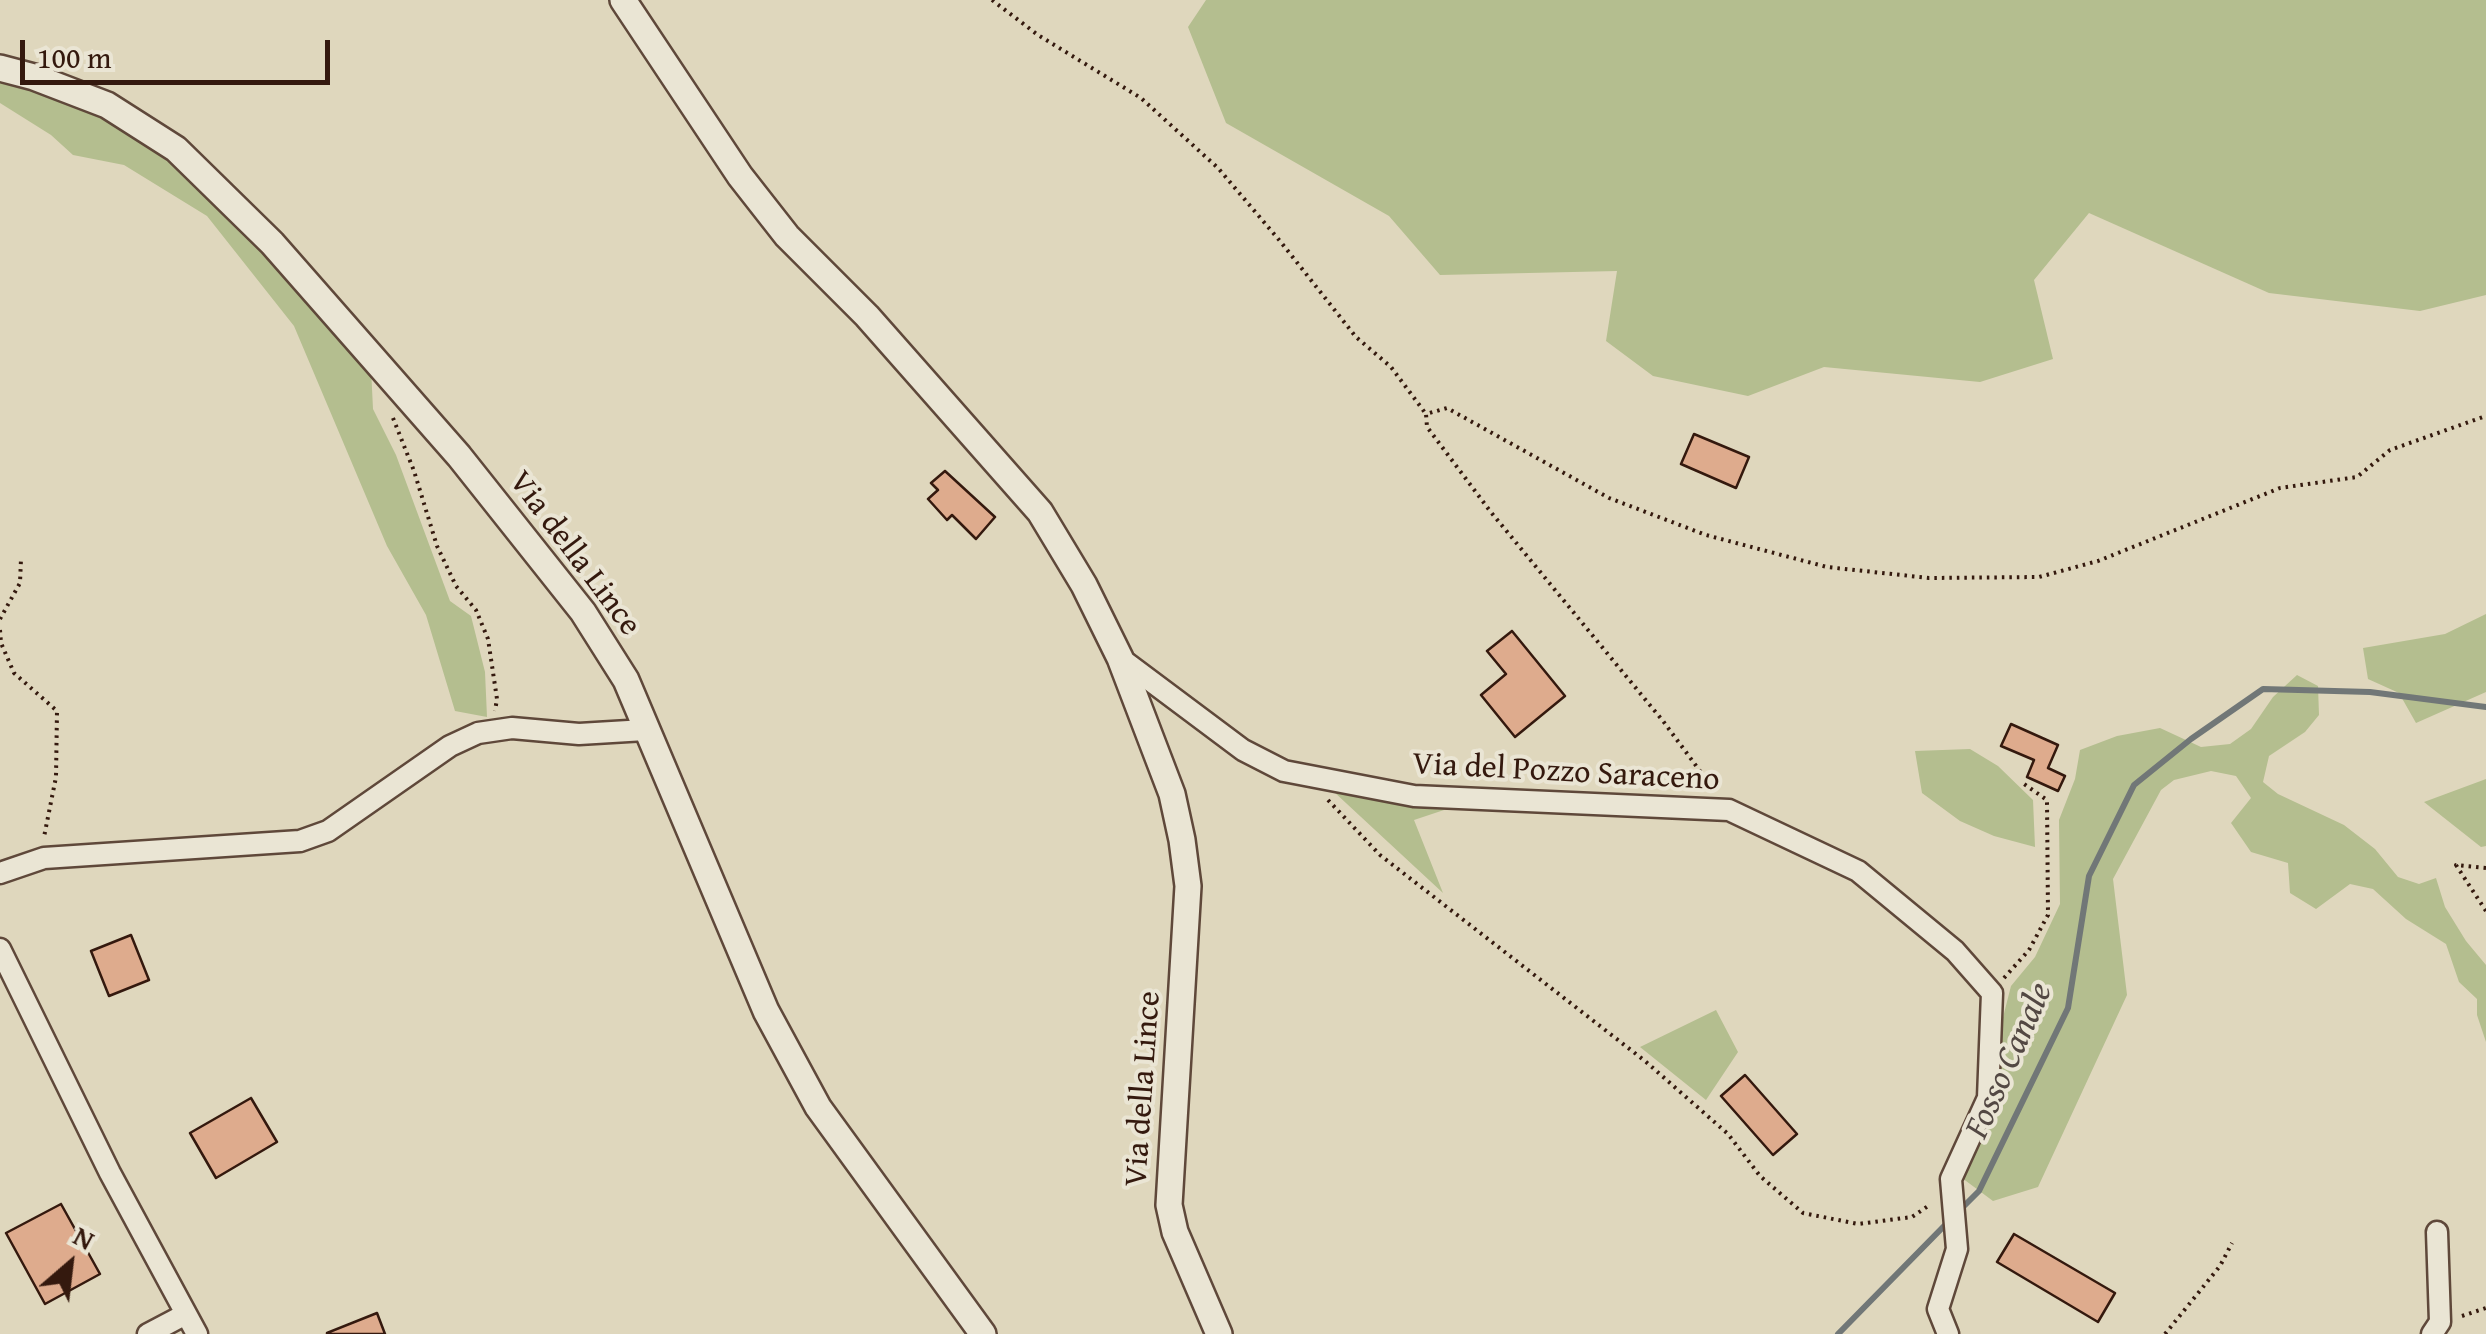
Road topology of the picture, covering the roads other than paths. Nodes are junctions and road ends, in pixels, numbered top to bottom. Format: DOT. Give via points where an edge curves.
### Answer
graph roads {
  1 [pos="624,0"];
  2 [pos="0,68"];
  3 [pos="1120,658"];
  4 [pos="646,730"];
  5 [pos="0,873"];
  6 [pos="0,949"];
  7 [pos="2436,1232"];
  8 [pos="186,1314"];
  9 [pos="2436,1328"];
  10 [pos="148,1334"];
  11 [pos="197,1334"];
  12 [pos="983,1334"];
  13 [pos="1219,1334"];
  14 [pos="1948,1334"];
  1 -- 3 [label="street, Via della Lince" via="787,236 1040,512"];
  2 -- 4 [label="street, Via della Lince" via="107,106 176,149 272,243 459,456 583,612 626,680"];
  3 -- 13 [label="street, Via della Lince" via="1172,794 1182,840 1188,886 1169,1204"];
  3 -- 14 [label="street, Via del Pozzo Saraceno" via="1242,750 1298,774 1414,796 1729,810 1858,871 1955,951 1992,993 1988,1098 1951,1180 1956,1249 1938,1309"];
  4 -- 5 [label="street" via="478,732 328,832 300,841 44,858"];
  4 -- 12 [label="street, Via della Lince" via="766,1011 818,1107"];
  6 -- 8 [label="street"];
  7 -- 9 [label="street"];
  8 -- 10 [label="street"];
  8 -- 11 [label="street"];
}
